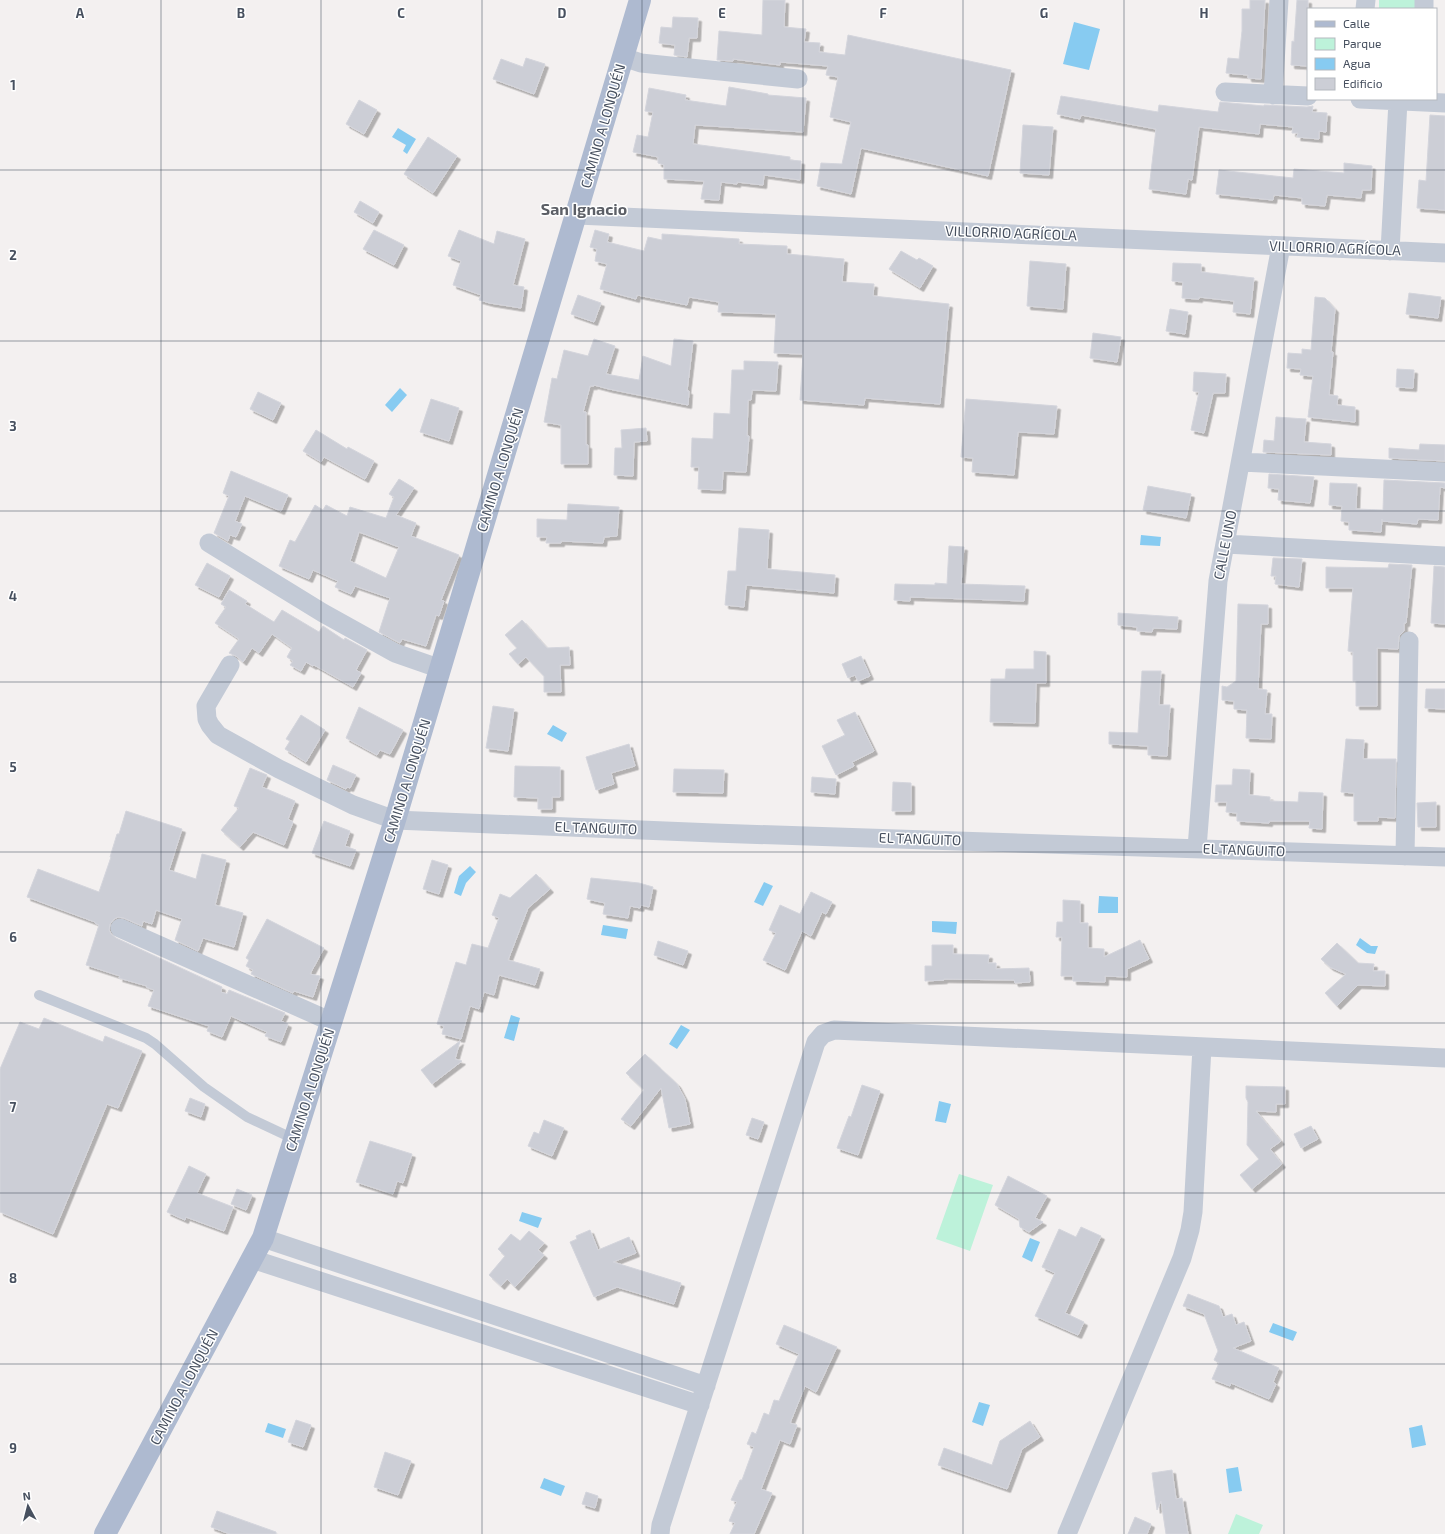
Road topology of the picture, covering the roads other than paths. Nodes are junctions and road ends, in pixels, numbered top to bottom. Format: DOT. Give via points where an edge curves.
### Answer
graph roads {
  1 [pos="640,0"];
  2 [pos="1279,0"];
  3 [pos="623,57"];
  4 [pos="798,79"];
  5 [pos="1225,92"];
  6 [pos="1273,94"];
  7 [pos="1307,96"];
  8 [pos="1373,100"];
  9 [pos="1420,101"];
  10 [pos="1398,102"];
  11 [pos="1445,104"];
  12 [pos="577,214"];
  13 [pos="1281,246"];
  14 [pos="1390,251"];
  15 [pos="1445,253"];
  16 [pos="1241,462"];
  17 [pos="1445,472"];
  18 [pos="209,543"];
  19 [pos="1226,544"];
  20 [pos="1445,556"];
  21 [pos="1409,641"];
  22 [pos="230,665"];
  23 [pos="441,669"];
  24 [pos="395,820"];
  25 [pos="1197,848"];
  26 [pos="1405,856"];
  27 [pos="1445,857"];
  28 [pos="120,928"];
  29 [pos="39,995"];
  30 [pos="332,1022"];
  31 [pos="1202,1047"];
  32 [pos="1445,1058"];
  33 [pos="294,1139"];
  34 [pos="263,1238"];
  35 [pos="252,1259"];
  36 [pos="706,1386"];
  37 [pos="700,1405"];
  38 [pos="105,1534"];
  39 [pos="660,1534"];
  40 [pos="1067,1534"];
  1 -- 3 [label="main road, CAMINO A LONQUÉN"];
  2 -- 6 [label="street"];
  3 -- 4 [label="street" via="640,63"];
  3 -- 12 [label="main road, CAMINO A LONQUÉN"];
  5 -- 6 [label="street"];
  6 -- 7 [label="street"];
  8 -- 10 [label="street"];
  9 -- 10 [label="street"];
  9 -- 11 [label="street"];
  10 -- 14 [label="street"];
  12 -- 13 [label="street, VILLORRIO AGRÍCOLA"];
  12 -- 23 [label="main road, CAMINO A LONQUÉN"];
  13 -- 14 [label="street, VILLORRIO AGRÍCOLA"];
  13 -- 16 [label="street, CALLE UNO"];
  14 -- 15 [label="street, VILLORRIO AGRÍCOLA"];
  16 -- 17 [label="street"];
  16 -- 19 [label="street, CALLE UNO"];
  18 -- 23 [label="street" via="323,613 395,653"];
  19 -- 20 [label="street"];
  19 -- 25 [label="street, CALLE UNO" via="1215,608"];
  21 -- 26 [label="street"];
  22 -- 24 [label="street, EL TANGUITO" via="206,706 207,719 213,730 286,772 353,805"];
  23 -- 24 [label="main road, CAMINO A LONQUÉN"];
  24 -- 25 [label="street, EL TANGUITO"];
  24 -- 30 [label="main road, CAMINO A LONQUÉN"];
  25 -- 26 [label="street, EL TANGUITO"];
  26 -- 27 [label="street, EL TANGUITO"];
  28 -- 30 [label="street"];
  29 -- 33 [label="lane" via="146,1038 204,1087 247,1117"];
  30 -- 33 [label="main road, CAMINO A LONQUÉN"];
  31 -- 32 [label="street"];
  31 -- 36 [label="street" via="834,1030 823,1034 816,1042"];
  31 -- 40 [label="street" via="1190,1230 1182,1258"];
  33 -- 34 [label="main road, CAMINO A LONQUÉN"];
  34 -- 35 [label="main road, CAMINO A LONQUÉN"];
  34 -- 36 [label="street"];
  35 -- 37 [label="street"];
  35 -- 38 [label="main road, CAMINO A LONQUÉN"];
  36 -- 37 [label="street"];
  37 -- 39 [label="street"];
}
